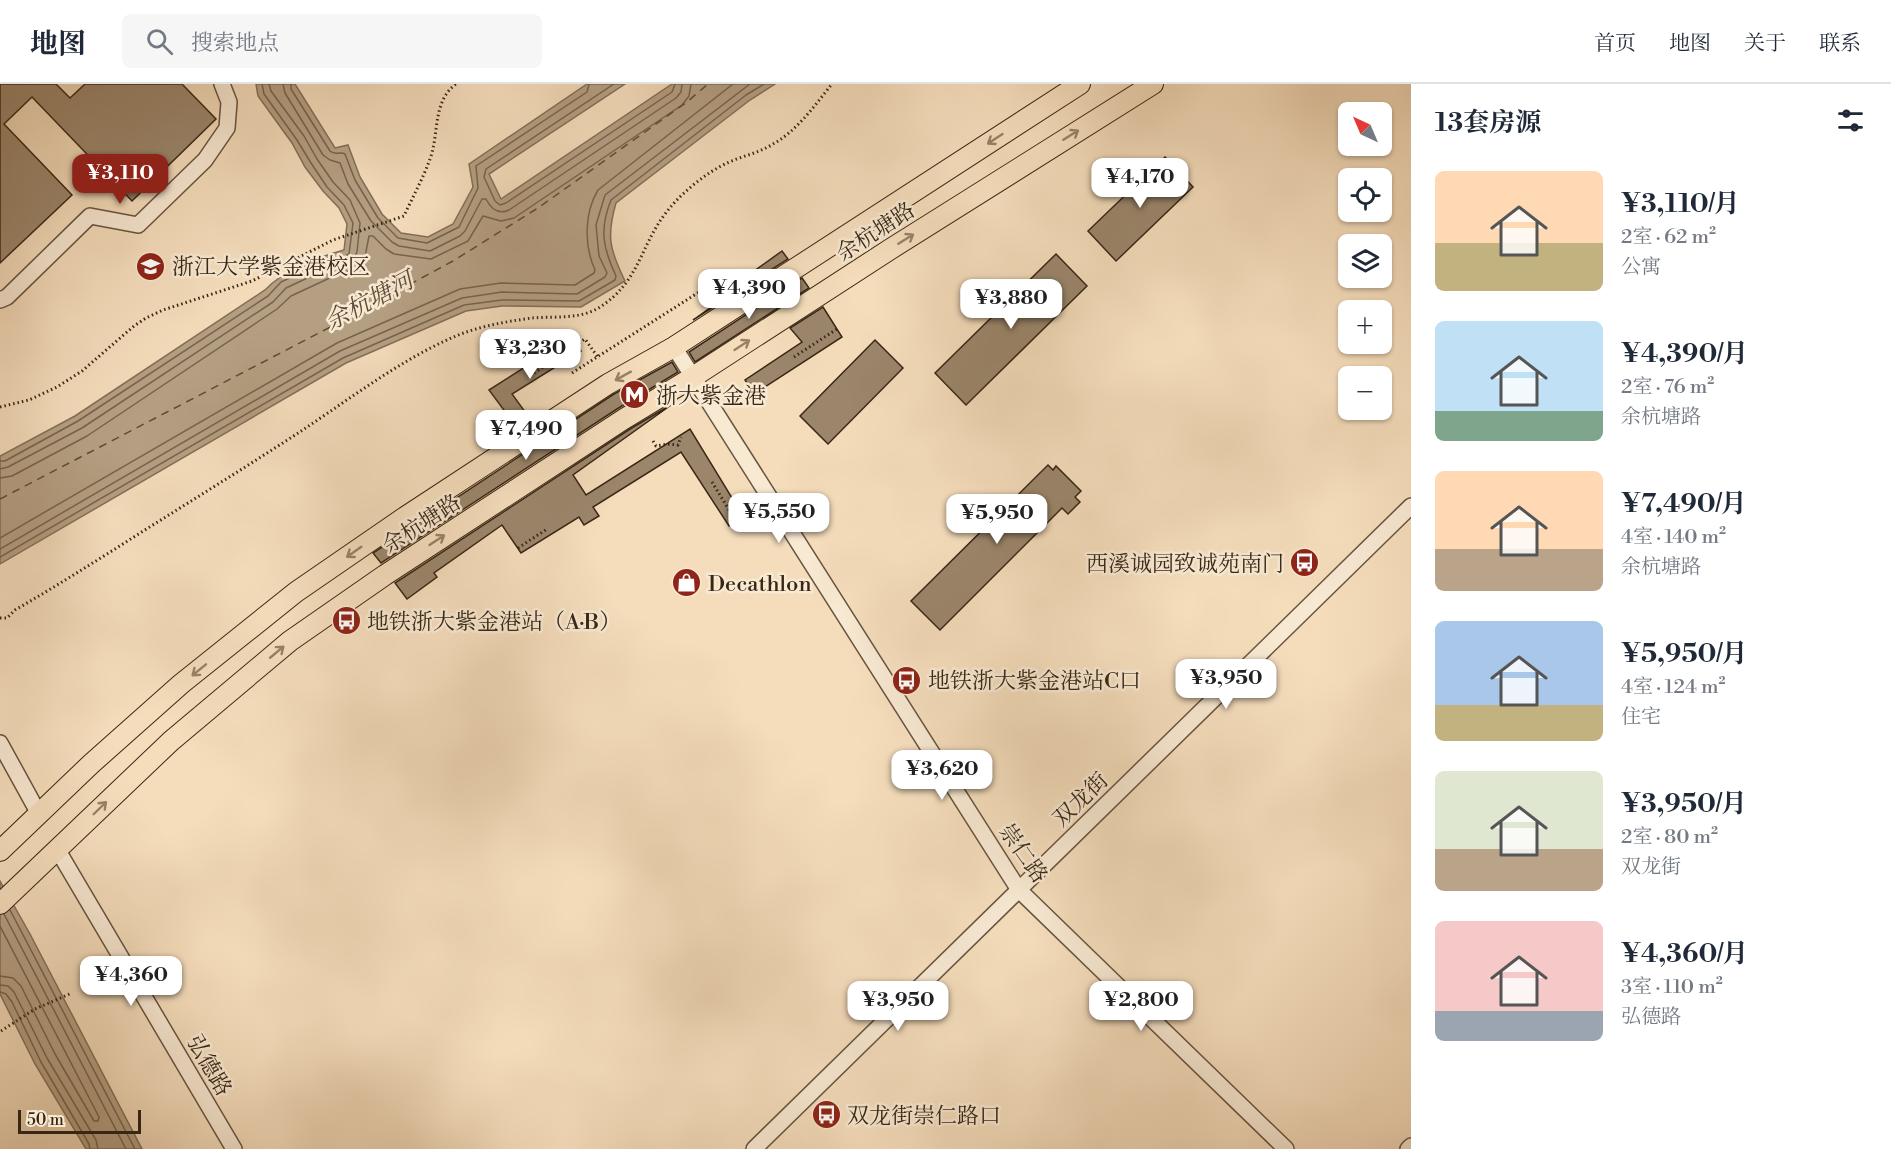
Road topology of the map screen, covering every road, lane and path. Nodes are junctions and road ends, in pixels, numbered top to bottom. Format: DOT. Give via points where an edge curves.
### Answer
graph roads {
  1 [pos="222,84"];
  2 [pos="456,84"];
  3 [pos="832,84"];
  4 [pos="1080,84"];
  5 [pos="1153,84"];
  6 [pos="721,284"];
  7 [pos="0,300"];
  8 [pos="837,330"];
  9 [pos="674,347"];
  10 [pos="794,357"];
  11 [pos="598,358"];
  12 [pos="534,372"];
  13 [pos="572,373"];
  14 [pos="693,377"];
  15 [pos="0,407"];
  16 [pos="681,437"];
  17 [pos="653,441"];
  18 [pos="712,482"];
  19 [pos="1411,506"];
  20 [pos="734,518"];
  21 [pos="547,529"];
  22 [pos="518,548"];
  23 [pos="0,618"];
  24 [pos="0,743"];
  25 [pos="39,814"];
  26 [pos="3,849"];
  27 [pos="57,849"];
  28 [pos="1019,890"];
  29 [pos="0,904"];
  30 [pos="72,993"];
  31 [pos="1,1031"];
  32 [pos="234,1149"];
  33 [pos="754,1149"];
  34 [pos="1286,1149"];
  1 -- 7 [label="street" via="230,102 227,128 205,160 138,225 90,216"];
  2 -- 15 [label="path" via="447,91 439,110 431,156 404,216 333,240 252,281 146,318 57,387"];
  3 -- 23 [label="path" via="789,134 707,174 687,192 666,213 629,281 598,309 581,315 501,323 448,339 405,362 7,618"];
  4 -- 9 [label="main road, 余杭塘路, one-way"];
  14 -- 5 [label="main road, 余杭塘路, one-way"];
  6 -- 11 [label="path" via="718,280"];
  8 -- 10 [label="path"];
  9 -- 14 [label="street, 崇仁路"];
  9 -- 25 [label="main road, 余杭塘路, one-way" via="608,384 296,592 181,684"];
  11 -- 12 [label="path" via="585,339"];
  11 -- 13 [label="path"];
  27 -- 14 [label="main road, 余杭塘路, one-way" via="171,741 290,641 385,575"];
  14 -- 28 [label="street, 崇仁路"];
  16 -- 17 [label="path" via="678,445 656,446"];
  18 -- 20 [label="path"];
  19 -- 28 [label="street, 双龙街"];
  21 -- 22 [label="path"];
  24 -- 25 [label="street"];
  25 -- 26 [label="main road, 余杭塘路"];
  27 -- 29 [label="main road, 余杭塘路"];
  27 -- 32 [label="street, 弘德路"];
  28 -- 33 [label="street, 双龙街"];
  28 -- 34 [label="street, 崇仁路"];
  30 -- 31 [label="path" via="35,1009"];
}
